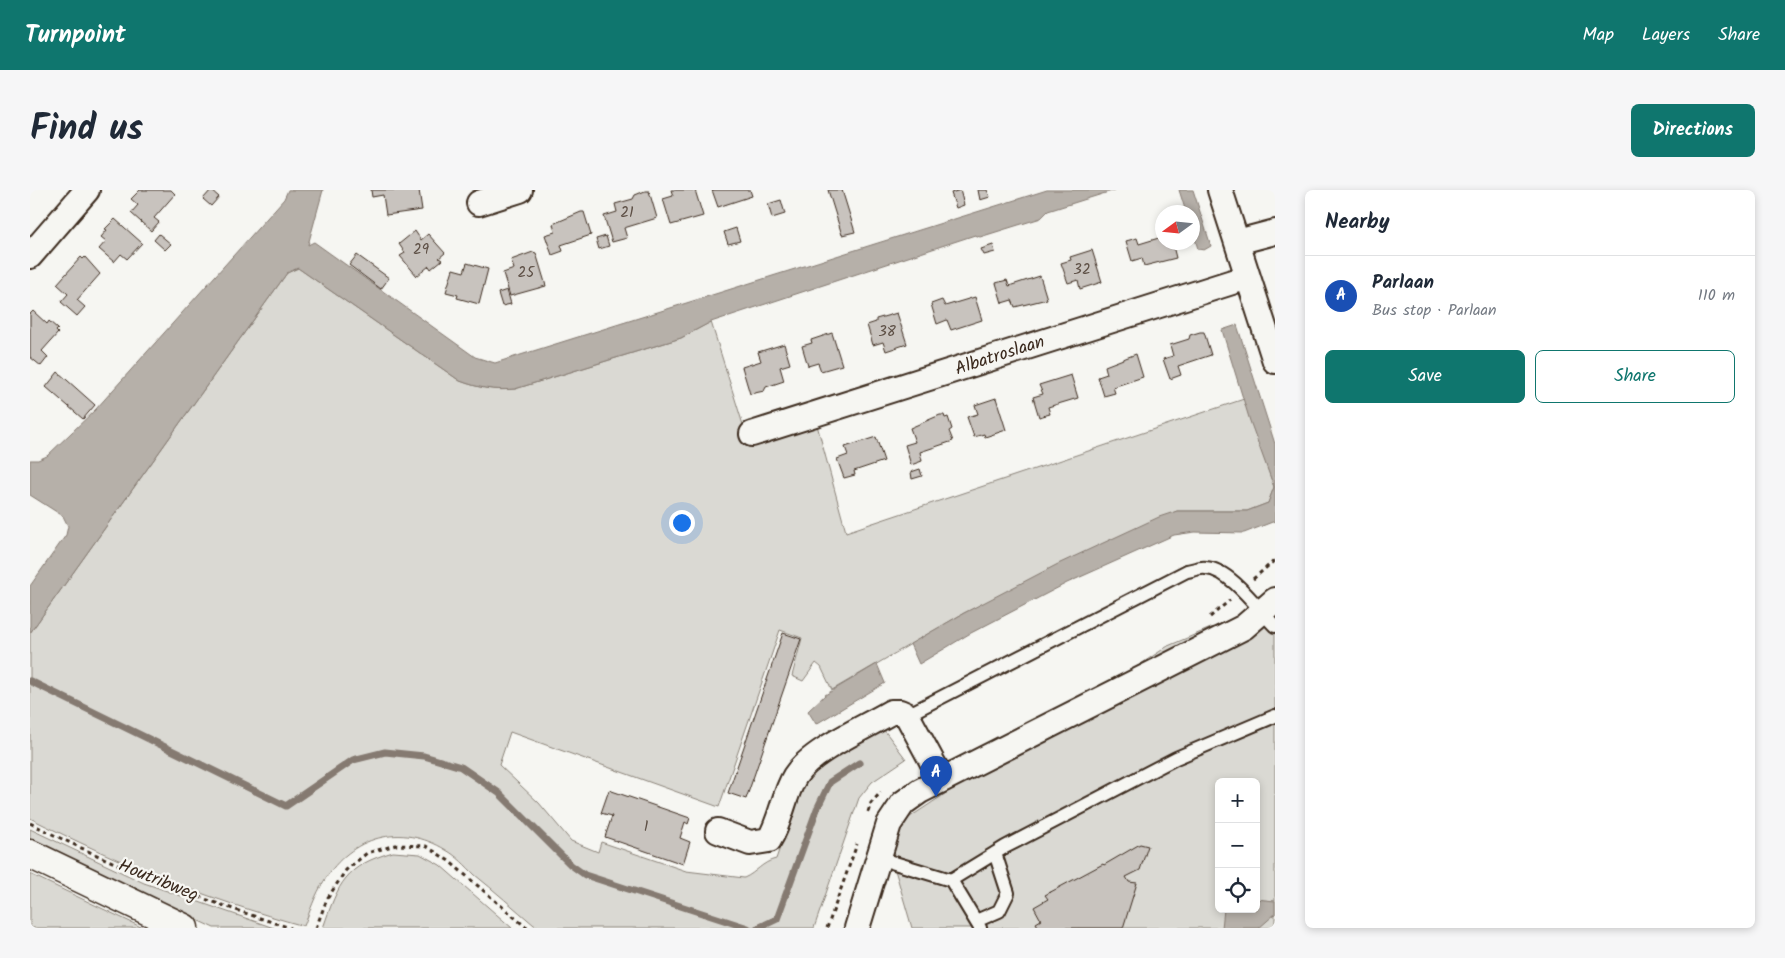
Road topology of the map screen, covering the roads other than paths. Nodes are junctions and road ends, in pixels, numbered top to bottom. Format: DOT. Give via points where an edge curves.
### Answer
graph roads {
  1 [pos="87,190"];
  2 [pos="520,190"];
  3 [pos="1220,190"];
  4 [pos="479,203"];
  5 [pos="1275,232"];
  6 [pos="1237,242"];
  7 [pos="30,256"];
  8 [pos="1248,277"];
  9 [pos="1275,361"];
  10 [pos="752,434"];
  11 [pos="1270,613"];
  12 [pos="907,715"];
  13 [pos="1275,716"];
  14 [pos="942,780"];
  15 [pos="718,831"];
  16 [pos="995,853"];
  17 [pos="30,854"];
  18 [pos="878,858"];
  19 [pos="951,880"];
  20 [pos="978,925"];
  21 [pos="184,928"];
  22 [pos="857,928"];
  1 -- 7 [label="street"];
  2 -- 4 [label="street"];
  3 -- 6 [label="street"];
  5 -- 6 [label="street"];
  6 -- 8 [label="street"];
  8 -- 9 [label="street"];
  8 -- 10 [label="street, Albatroslaan"];
  11 -- 12 [label="lane" via="1220,571 1206,568 1187,571"];
  11 -- 14 [label="street"];
  12 -- 14 [label="street"];
  12 -- 15 [label="street" via="891,712 810,759 795,777 769,840 750,844"];
  13 -- 16 [label="lane" via="1176,758"];
  14 -- 18 [label="street" via="903,803 889,824"];
  16 -- 19 [label="lane"];
  16 -- 20 [label="lane" via="1008,893 999,911"];
  17 -- 21 [label="main road, Houtribweg"];
  18 -- 19 [label="lane"];
  18 -- 22 [label="street"];
  19 -- 20 [label="lane"];
}
